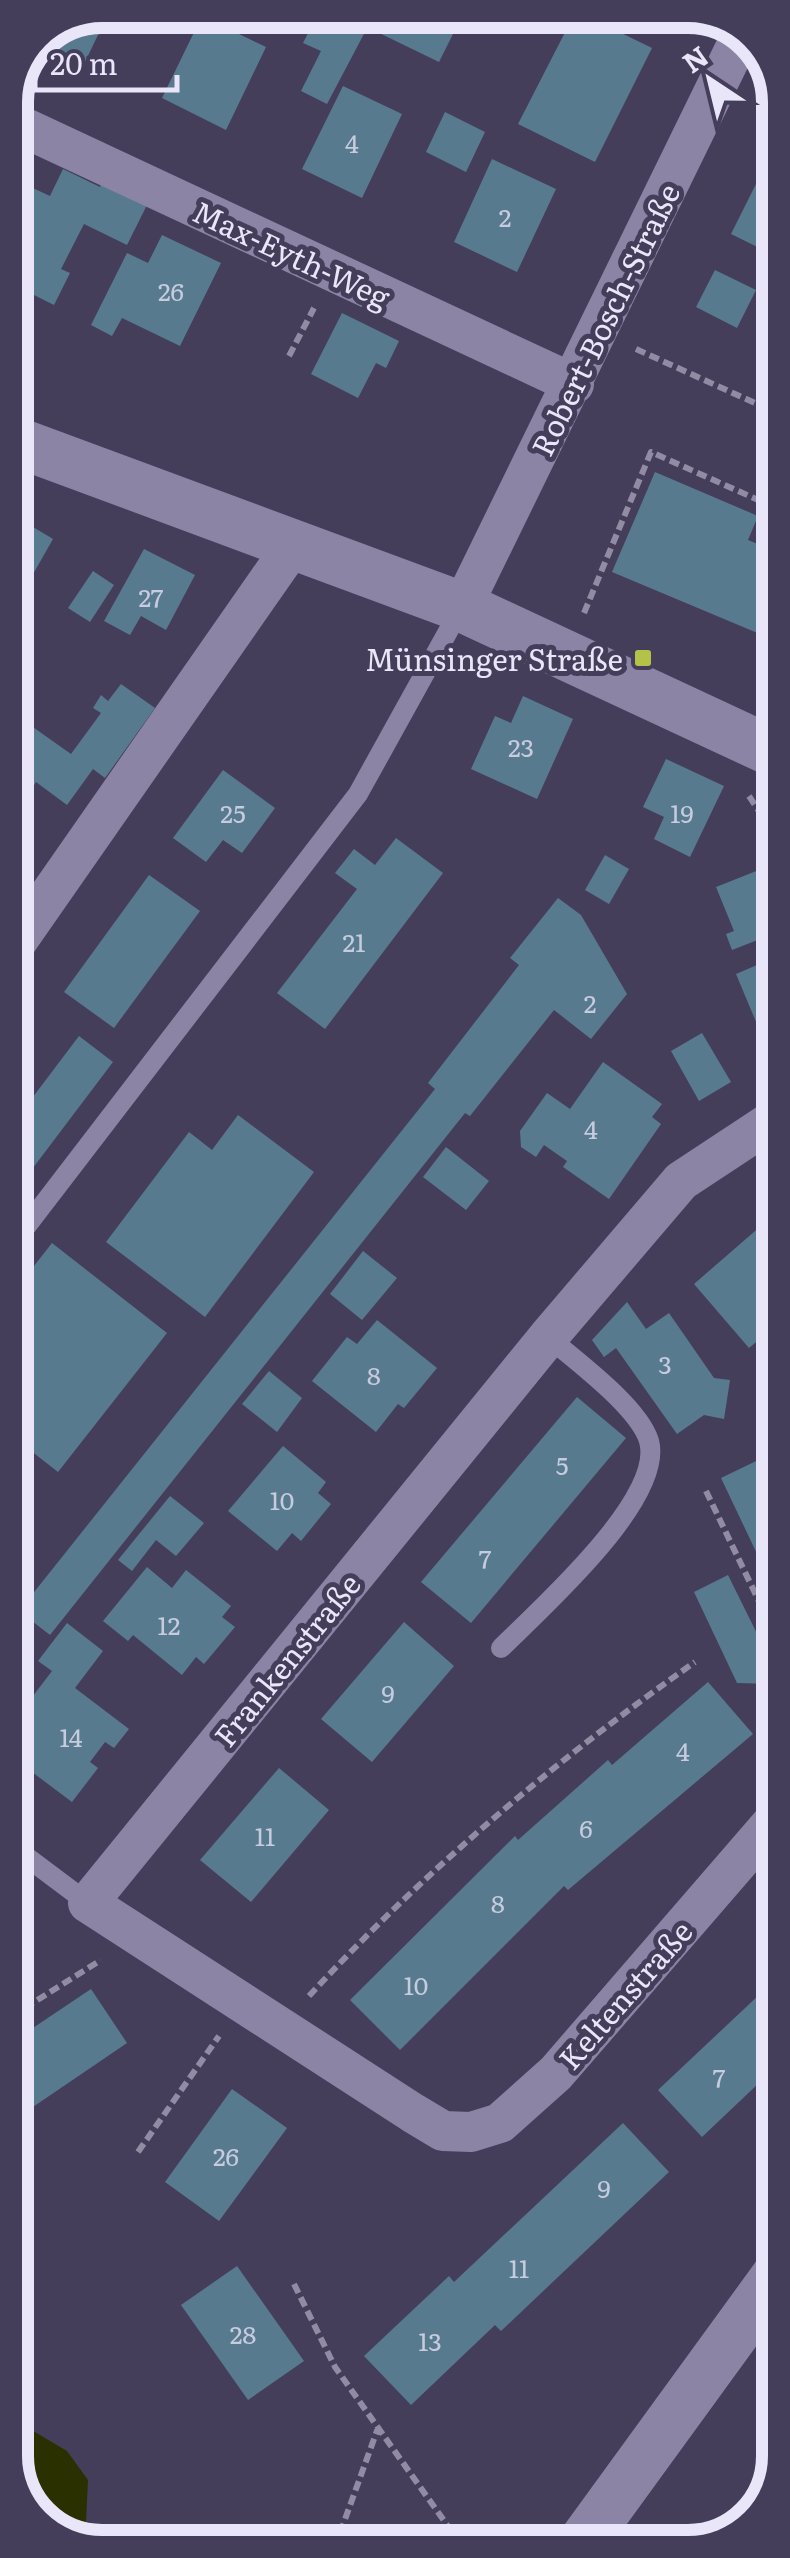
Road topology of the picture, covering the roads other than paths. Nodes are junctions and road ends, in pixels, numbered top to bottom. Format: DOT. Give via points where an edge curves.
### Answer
graph roads {
  1 [pos="737,46"];
  2 [pos="28,129"];
  3 [pos="574,384"];
  4 [pos="28,447"];
  5 [pos="294,544"];
  6 [pos="462,607"];
  7 [pos="762,747"];
  8 [pos="28,926"];
  9 [pos="762,1128"];
  10 [pos="28,1225"];
  11 [pos="548,1337"];
  12 [pos="501,1648"];
  13 [pos="762,1835"];
  14 [pos="28,1858"];
  15 [pos="88,1902"];
  16 [pos="762,2296"];
  17 [pos="592,2530"];
  1 -- 3 [label="street, Robert-Bosch-Straße"];
  2 -- 3 [label="street, Max-Eyth-Weg"];
  3 -- 6 [label="street, Robert-Bosch-Straße"];
  4 -- 5 [label="street"];
  5 -- 6 [label="street"];
  5 -- 8 [label="street"];
  6 -- 7 [label="street"];
  6 -- 10 [label="lane" via="358,794"];
  9 -- 11 [label="street, Frankenstraße" via="681,1181"];
  11 -- 12 [label="lane" via="633,1418 648,1441 648,1469 614,1534"];
  11 -- 15 [label="street, Frankenstraße"];
  13 -- 15 [label="street, Keltenstraße" via="556,2073 500,2122 471,2132 444,2131"];
  14 -- 15 [label="lane"];
  16 -- 17 [label="street"];
}
